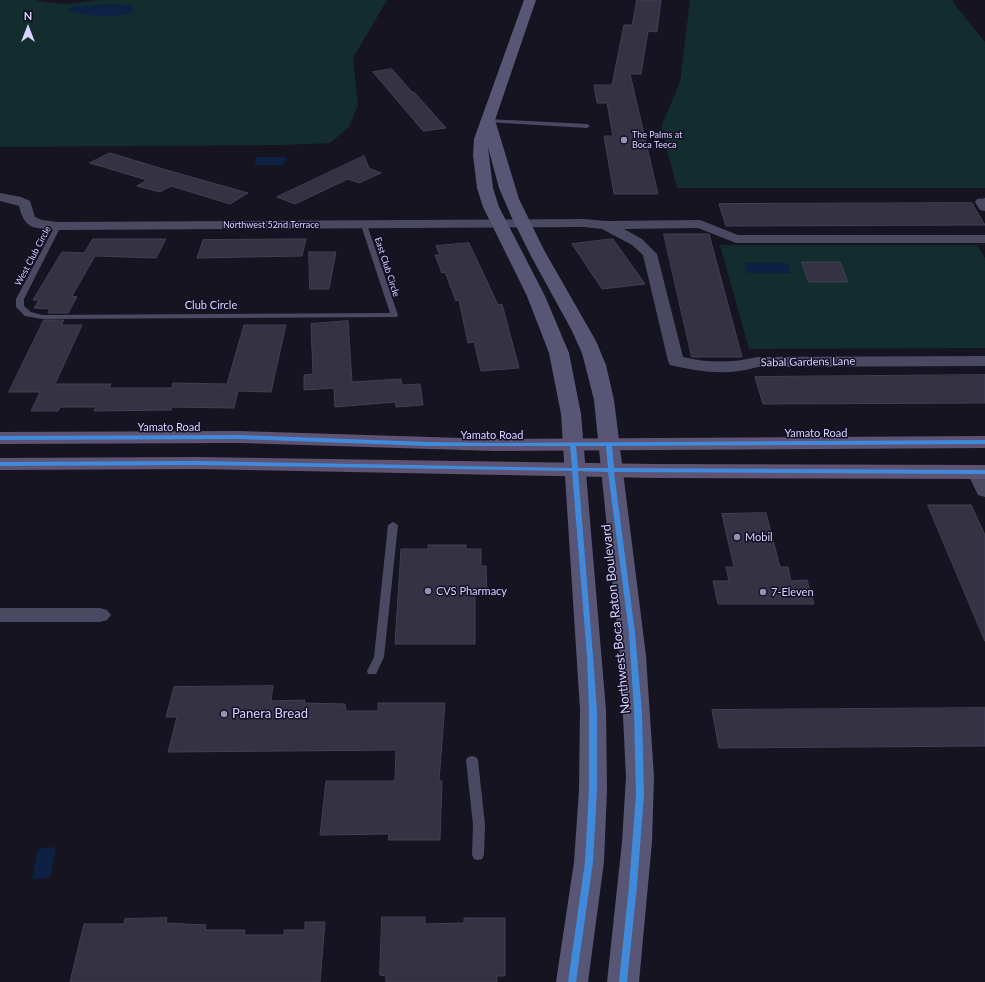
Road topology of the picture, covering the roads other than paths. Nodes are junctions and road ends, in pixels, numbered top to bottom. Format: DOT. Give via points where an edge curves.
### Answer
graph roads {
  1 [pos="530,0"];
  2 [pos="488,121"];
  3 [pos="587,126"];
  4 [pos="0,197"];
  5 [pos="985,202"];
  6 [pos="985,207"];
  7 [pos="498,224"];
  8 [pos="364,225"];
  9 [pos="605,225"];
  10 [pos="58,226"];
  11 [pos="524,227"];
  12 [pos="981,237"];
  13 [pos="28,314"];
  14 [pos="394,315"];
  15 [pos="985,361"];
  16 [pos="239,437"];
  17 [pos="0,438"];
  18 [pos="985,442"];
  19 [pos="573,444"];
  20 [pos="609,444"];
  21 [pos="1,460"];
  22 [pos="574,470"];
  23 [pos="610,471"];
  24 [pos="980,472"];
  25 [pos="985,491"];
  26 [pos="393,525"];
  27 [pos="0,615"];
  28 [pos="100,615"];
  29 [pos="372,671"];
  30 [pos="472,760"];
  31 [pos="478,855"];
  32 [pos="572,982"];
  33 [pos="623,982"];
  1 -- 2 [label="street"];
  2 -- 3 [label="lane"];
  2 -- 7 [label="street" via="481,139 482,170"];
  2 -- 11 [label="street, Northwest Boca Raton Boulevard" via="505,181"];
  4 -- 10 [label="street, Northwest 52nd Terrace" via="26,204 28,217 32,221"];
  5 -- 6 [label="street" via="982,202"];
  7 -- 8 [label="street, Northwest 52nd Terrace"];
  7 -- 11 [label="street"];
  7 -- 19 [label="street" via="536,296 559,353 571,414"];
  8 -- 10 [label="street, Northwest 52nd Terrace"];
  8 -- 14 [label="lane, East Club Circle"];
  9 -- 11 [label="street" via="585,230"];
  9 -- 12 [label="street" via="700,224 736,240"];
  9 -- 15 [label="street, Sabal Gardens Lane" via="637,242 650,254 676,361 709,368 742,368 757,362"];
  10 -- 13 [label="lane, West Club Circle" via="20,299 20,307"];
  11 -- 20 [label="street, Northwest Boca Raton Boulevard" via="587,340 605,402"];
  13 -- 14 [label="lane, Club Circle" via="42,317"];
  16 -- 17 [label="main road, Yamato Road"];
  16 -- 19 [label="main road, Yamato Road" via="429,444"];
  16 -- 21 [label="main road" via="198,448"];
  18 -- 20 [label="main road, Yamato Road"];
  19 -- 20 [label="main road, Yamato Road"];
  19 -- 22 [label="street"];
  20 -- 23 [label="street, Northwest Boca Raton Boulevard"];
  21 -- 22 [label="main road"];
  22 -- 23 [label="main road"];
  22 -- 32 [label="street" via="590,656 593,740 589,862"];
  23 -- 24 [label="main road"];
  23 -- 33 [label="street, Northwest Boca Raton Boulevard" via="632,633 638,712 640,794"];
  24 -- 25 [label="street"];
  26 -- 29 [label="lane" via="379,651"];
  27 -- 28 [label="street"];
  30 -- 31 [label="lane" via="479,825"];
}
